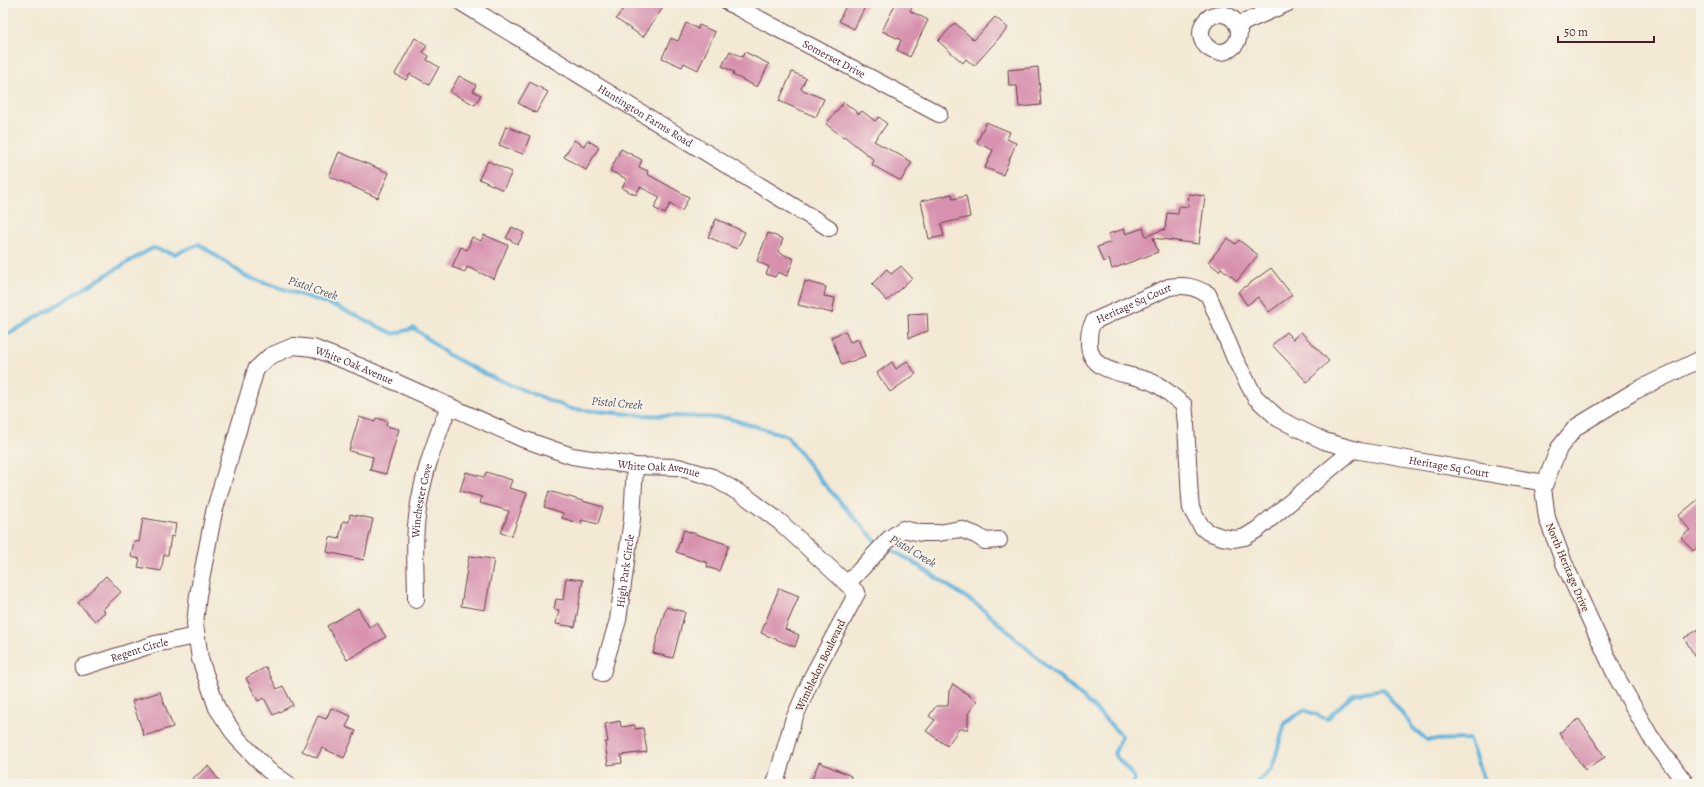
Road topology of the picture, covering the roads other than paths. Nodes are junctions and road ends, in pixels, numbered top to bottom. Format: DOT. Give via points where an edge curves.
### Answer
graph roads {
  1 [pos="462,3"];
  2 [pos="729,3"];
  3 [pos="1288,3"];
  4 [pos="1238,25"];
  5 [pos="939,114"];
  6 [pos="829,228"];
  7 [pos="1701,359"];
  8 [pos="449,406"];
  9 [pos="1354,449"];
  10 [pos="634,466"];
  11 [pos="1545,483"];
  12 [pos="999,540"];
  13 [pos="852,589"];
  14 [pos="416,600"];
  15 [pos="197,636"];
  16 [pos="84,667"];
  17 [pos="602,673"];
  18 [pos="288,784"];
  19 [pos="775,784"];
  20 [pos="1686,784"];
  1 -- 6 [label="street, Huntington Farms Road"];
  2 -- 5 [label="street, Somerset Drive"];
  3 -- 4 [label="street"];
  7 -- 11 [label="street, North Heritage Drive" via="1636,391 1576,427 1559,448"];
  8 -- 10 [label="street, White Oak Avenue" via="572,456"];
  8 -- 14 [label="street, Winchester Cove" via="431,451 420,496 416,528"];
  8 -- 15 [label="street, White Oak Avenue" via="313,348 294,346 270,356 256,369 214,512 198,594 195,624"];
  9 -- 9 [label="street, Heritage Sq Court" via="1324,441 1279,418 1256,397 1235,359 1208,294 1190,286 1170,287 1094,321 1090,328 1090,355 1099,365 1156,384 1184,405 1191,508 1202,527 1208,532 1228,538 1245,537"];
  9 -- 11 [label="street, Heritage Sq Court"];
  10 -- 13 [label="street, White Oak Avenue" via="678,467 712,477 761,508"];
  10 -- 17 [label="street, High Park Circle" via="632,520 618,620"];
  11 -- 20 [label="street, North Heritage Drive" via="1543,488 1547,518 1564,563 1616,676 1650,736"];
  12 -- 13 [label="street, Wimbledon Boulevard" via="985,541 960,529 939,533 903,529 889,539 875,555"];
  13 -- 19 [label="street, Wimbledon Boulevard" via="795,715"];
  15 -- 16 [label="street, Regent Circle" via="154,644"];
  15 -- 18 [label="street, White Oak Avenue" via="200,659 217,708 237,738 268,770"];
}
